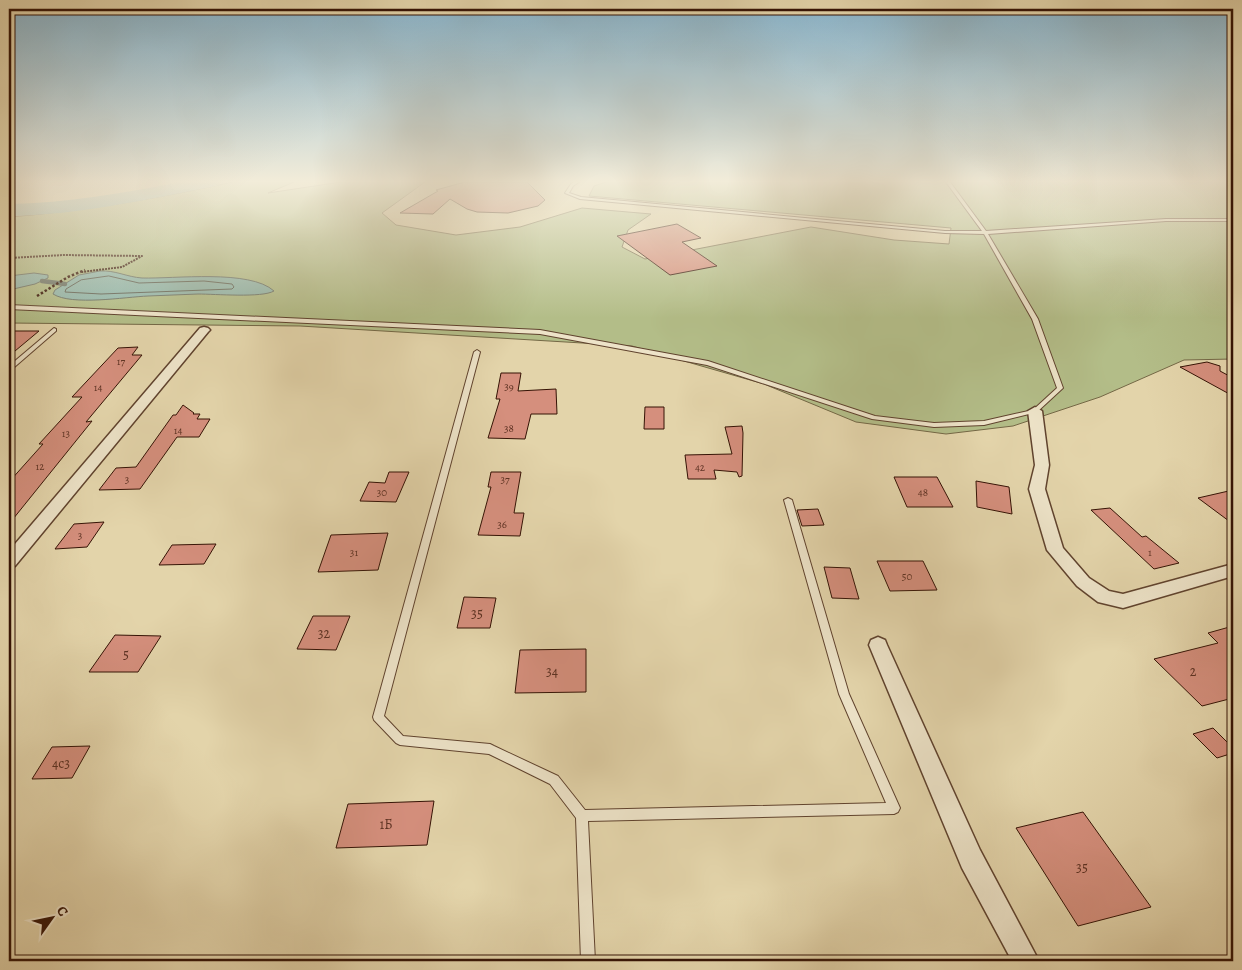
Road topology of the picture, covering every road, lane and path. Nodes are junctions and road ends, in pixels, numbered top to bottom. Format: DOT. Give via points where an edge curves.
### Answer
graph roads {
  1 [pos="889,227"];
  2 [pos="982,227"];
  3 [pos="1065,227"];
  4 [pos="986,233"];
  5 [pos="9,258"];
  6 [pos="52,287"];
  7 [pos="9,307"];
  8 [pos="54,330"];
  9 [pos="204,330"];
  10 [pos="477,352"];
  11 [pos="9,369"];
  12 [pos="1036,411"];
  13 [pos="788,500"];
  14 [pos="9,562"];
  15 [pos="1233,570"];
  16 [pos="878,645"];
  17 [pos="582,816"];
  18 [pos="588,961"];
  19 [pos="1026,961"];
  1 -- 4 [label="lane"];
  2 -- 4 [label="lane"];
  3 -- 4 [label="lane"];
  4 -- 12 [label="lane" via="1035,319 1060,388"];
  5 -- 6 [label="path" via="142,256 122,267 86,270"];
  7 -- 12 [label="lane" via="540,332 708,363 874,418 934,425 984,422"];
  8 -- 11 [label="lane"];
  9 -- 14 [label="street"];
  10 -- 17 [label="lane" via="378,717 400,740 490,749 554,780"];
  12 -- 15 [label="street" via="1042,465 1037,490 1055,550 1083,582 1104,597 1123,601"];
  13 -- 17 [label="lane" via="844,694 894,808"];
  16 -- 19 [label="street" via="971,858"];
  17 -- 18 [label="lane"];
}
